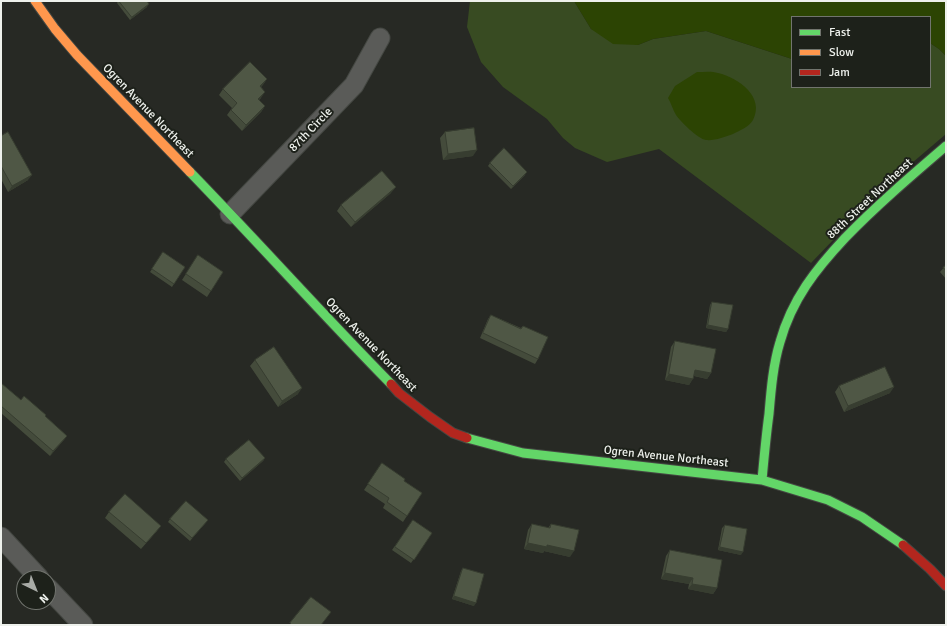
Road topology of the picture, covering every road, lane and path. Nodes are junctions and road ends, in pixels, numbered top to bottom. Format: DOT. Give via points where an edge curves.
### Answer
graph roads {
  1 [pos="35,1"];
  2 [pos="380,38"];
  3 [pos="946,146"];
  4 [pos="230,214"];
  5 [pos="762,480"];
  6 [pos="1,538"];
  7 [pos="31,570"];
  8 [pos="946,586"];
  9 [pos="56,596"];
  10 [pos="83,625"];
  1 -- 4 [label="street, Ogren Avenue Northeast" via="77,55"];
  2 -- 4 [label="street, 87th Circle" via="354,85"];
  3 -- 5 [label="street, 88th Street Northeast" via="862,220 830,254 809,280 791,312 780,342 772,381"];
  4 -- 5 [label="street, Ogren Avenue Northeast" via="399,394 453,433 523,453"];
  5 -- 8 [label="street, Ogren Avenue Northeast" via="828,500 862,517 900,542"];
  6 -- 7 [label="street"];
  9 -- 10 [label="street"];
}
